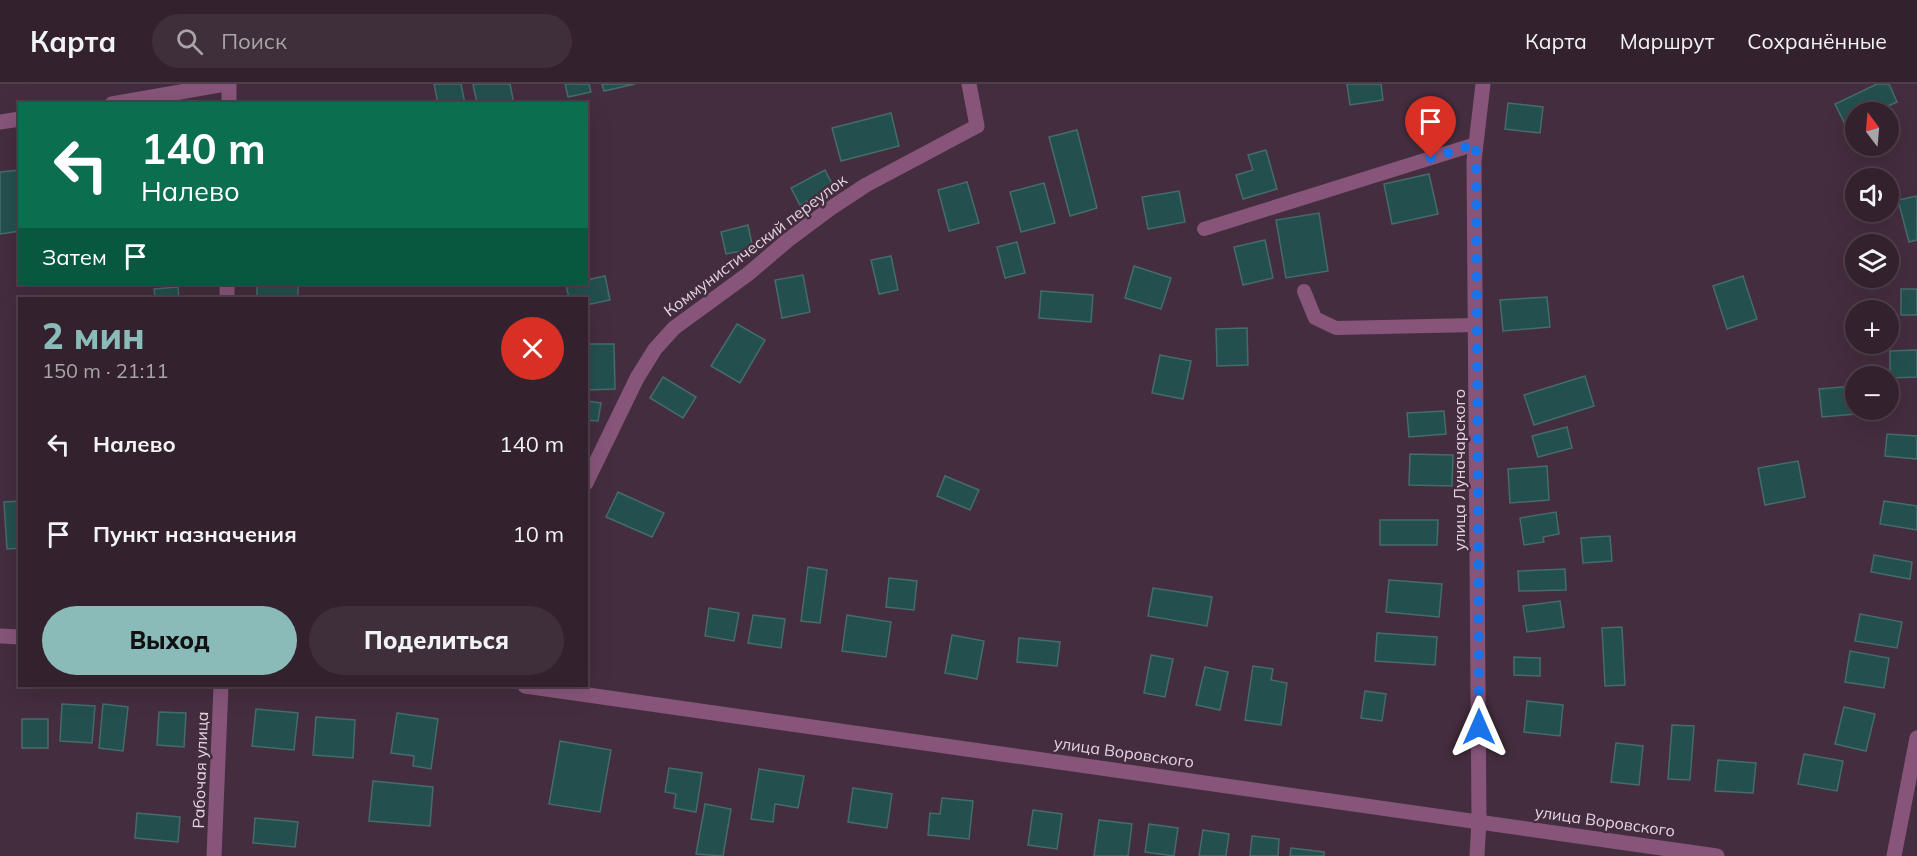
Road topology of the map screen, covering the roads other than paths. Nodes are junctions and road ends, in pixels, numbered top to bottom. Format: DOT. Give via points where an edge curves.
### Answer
graph roads {
  1 [pos="227,84"];
  2 [pos="969,84"];
  3 [pos="1483,84"];
  4 [pos="124,102"];
  5 [pos="229,102"];
  6 [pos="18,119"];
  7 [pos="0,122"];
  8 [pos="1476,144"];
  9 [pos="1204,229"];
  10 [pos="1304,291"];
  11 [pos="1475,325"];
  12 [pos="588,479"];
  13 [pos="0,636"];
  14 [pos="18,637"];
  15 [pos="221,687"];
  16 [pos="532,687"];
  17 [pos="1917,738"];
  18 [pos="1479,821"];
  19 [pos="214,856"];
  20 [pos="1477,856"];
  21 [pos="1717,856"];
  22 [pos="1894,856"];
  1 -- 4 [label="street"];
  1 -- 5 [label="street"];
  2 -- 12 [label="street, Коммунистический переулок" via="977,126 831,208 674,328 654,349 637,378"];
  3 -- 8 [label="street, улица Луначарского"];
  6 -- 7 [label="street"];
  8 -- 9 [label="lane"];
  8 -- 11 [label="street, улица Луначарского"];
  10 -- 11 [label="lane" via="1315,318 1336,328"];
  11 -- 18 [label="street, улица Луначарского"];
  13 -- 14 [label="street"];
  15 -- 19 [label="street, Рабочая улица"];
  16 -- 18 [label="street, улица Воровского"];
  17 -- 22 [label="street"];
  18 -- 20 [label="street, улица Луначарского"];
  18 -- 21 [label="street, улица Воровского"];
}
